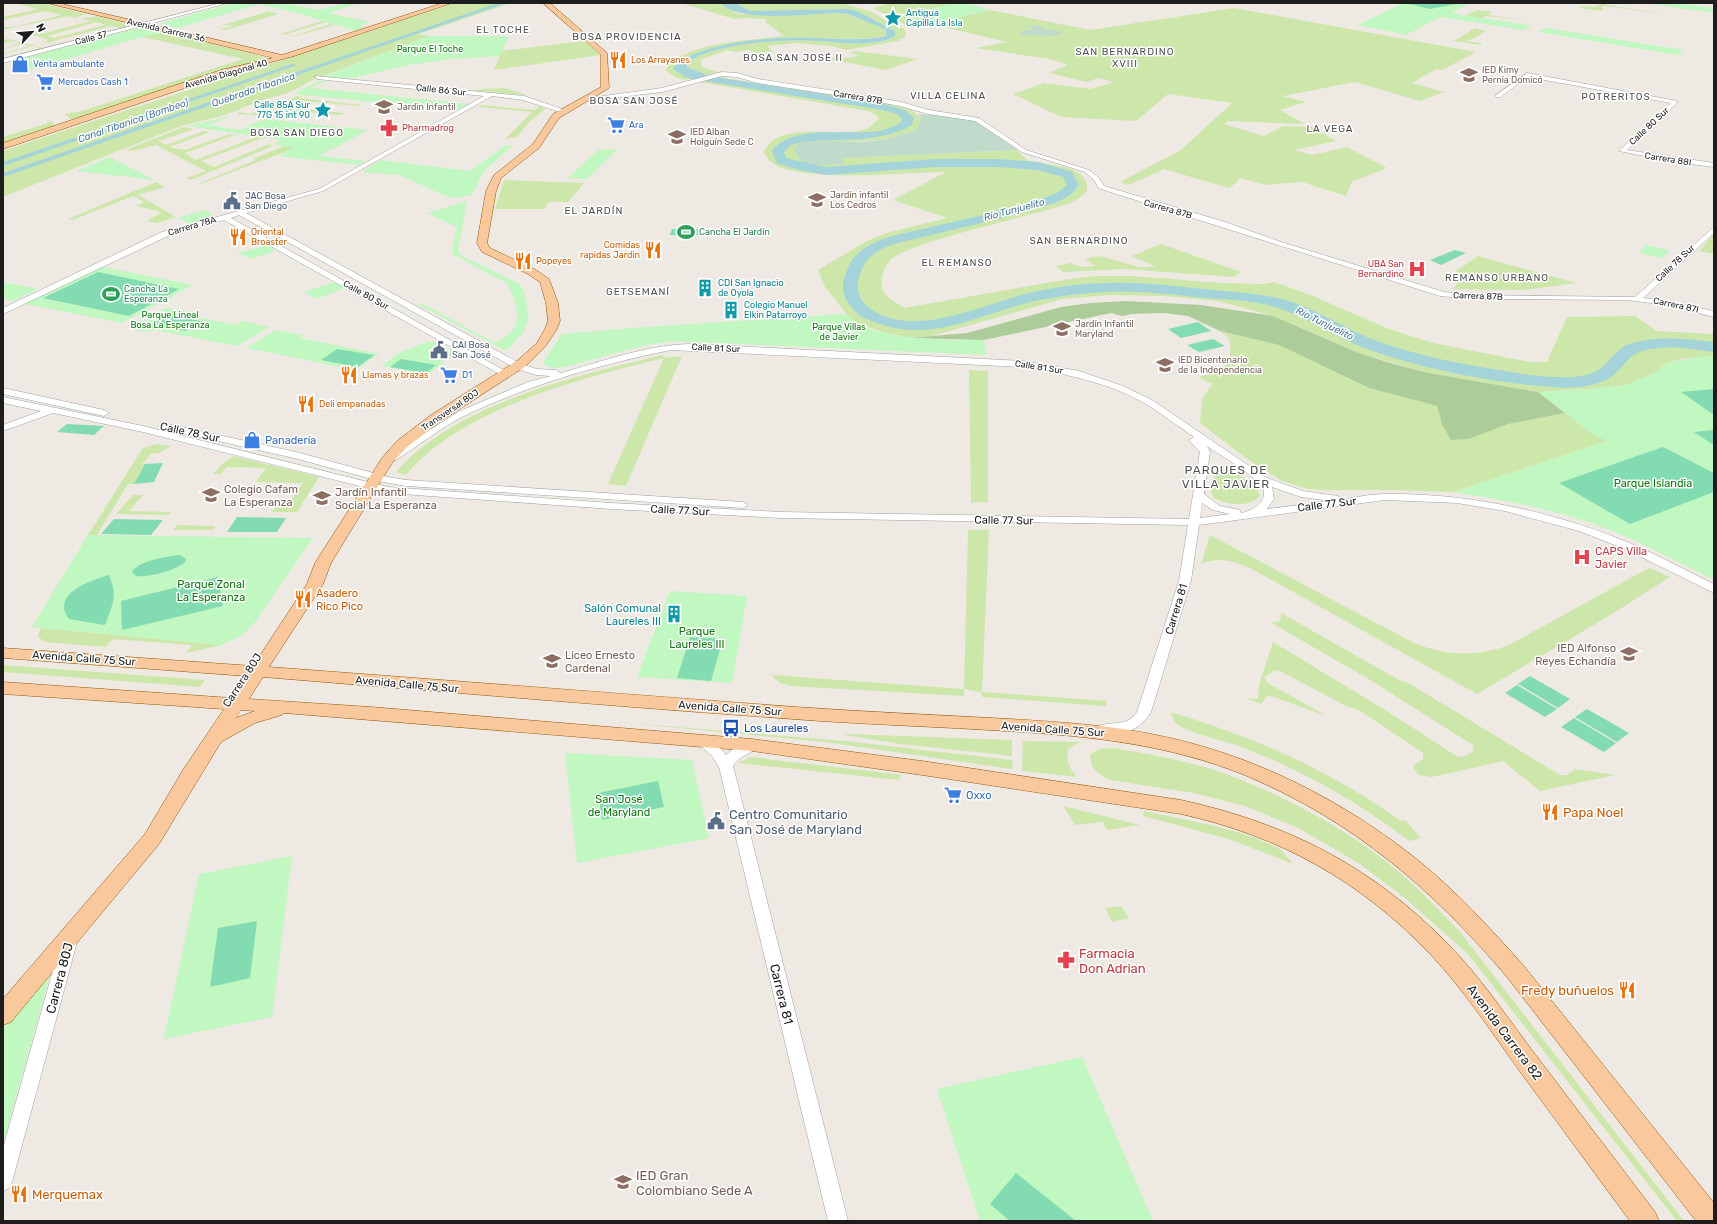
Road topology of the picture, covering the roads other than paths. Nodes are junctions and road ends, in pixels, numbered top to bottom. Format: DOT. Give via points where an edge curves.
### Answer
graph roads {
  1 [pos="50,3"];
  2 [pos="226,3"];
  3 [pos="449,3"];
  4 [pos="546,3"];
  5 [pos="143,25"];
  6 [pos="282,57"];
  7 [pos="3,61"];
  8 [pos="317,78"];
  9 [pos="490,95"];
  10 [pos="1498,96"];
  11 [pos="585,99"];
  12 [pos="563,111"];
  13 [pos="3,146"];
  14 [pos="1622,151"];
  15 [pos="1714,165"];
  16 [pos="240,213"];
  17 [pos="225,217"];
  18 [pos="1714,229"];
  19 [pos="1638,298"];
  20 [pos="3,311"];
  21 [pos="1714,314"];
  22 [pos="660,349"];
  23 [pos="518,366"];
  24 [pos="567,373"];
  25 [pos="506,374"];
  26 [pos="3,391"];
  27 [pos="3,400"];
  28 [pos="50,411"];
  29 [pos="3,428"];
  30 [pos="1198,443"];
  31 [pos="387,461"];
  32 [pos="1264,480"];
  33 [pos="374,481"];
  34 [pos="1199,496"];
  35 [pos="1385,497"];
  36 [pos="1256,512"];
  37 [pos="1195,518"];
  38 [pos="324,564"];
  39 [pos="1714,589"];
  40 [pos="276,643"];
  41 [pos="3,653"];
  42 [pos="253,671"];
  43 [pos="295,674"];
  44 [pos="3,688"];
  45 [pos="232,704"];
  46 [pos="291,708"];
  47 [pos="1087,730"];
  48 [pos="214,740"];
  49 [pos="702,741"];
  50 [pos="752,746"];
  51 [pos="726,766"];
  52 [pos="172,803"];
  53 [pos="72,934"];
  54 [pos="3,1015"];
  55 [pos="3,1182"];
  56 [pos="838,1221"];
  57 [pos="1646,1221"];
  58 [pos="1712,1221"];
  1 -- 5 [label="main road, Avenida Carrera 36"];
  2 -- 5 [label="street, Calle 37"];
  3 -- 6 [label="main road, Avenida Diagonal 40"];
  4 -- 11 [label="main road" via="606,56 605,88"];
  5 -- 6 [label="main road, Avenida Carrera 36"];
  5 -- 7 [label="street, Calle 37"];
  6 -- 13 [label="main road, Avenida Diagonal 40" via="224,72"];
  8 -- 9 [label="street, Calle 86 Sur"];
  9 -- 12 [label="street, Calle 86 Sur" via="530,100"];
  9 -- 16 [label="street, Carrera 78A" via="326,188"];
  10 -- 14 [label="street, Calle 80 Sur" via="1527,75 1675,102"];
  11 -- 12 [label="main road"];
  11 -- 19 [label="street, Carrera 87B" via="662,90 713,76 735,74 757,81 901,104 928,112 977,119 1024,150 1087,171 1100,185 1109,190 1433,292 1472,297"];
  12 -- 23 [label="main road, Transversal 80J" via="552,120 534,148 497,177 491,191 483,234 482,246 486,250 541,276 550,293 553,324 541,345"];
  14 -- 15 [label="street, Carrera 88I"];
  16 -- 17 [label="street, Carrera 78A"];
  16 -- 23 [label="street, Calle 80 Sur"];
  17 -- 20 [label="street, Carrera 78A" via="165,234"];
  17 -- 25 [label="street, Calle 80 Sur"];
  18 -- 19 [label="street, Calle 78 Sur"];
  19 -- 21 [label="street, Carrera 87I"];
  22 -- 24 [label="street, Calle 81 Sur"];
  22 -- 30 [label="street, Calle 81 Sur" via="981,365 1034,370 1078,379 1119,393 1146,407"];
  22 -- 32 [label="street, Calle 81 Sur" via="681,346 958,360 1057,369 1102,381 1149,402"];
  23 -- 24 [label="street, Calle 81 Sur" via="544,373"];
  23 -- 25 [label="main road, Transversal 80J"];
  24 -- 31 [label="street, Calle 81 Sur" via="477,406"];
  25 -- 31 [label="main road, Transversal 80J" via="415,434"];
  26 -- 33 [label="street, Calle 78 Sur" via="296,455"];
  27 -- 28 [label="street, Calle 78 Sur"];
  28 -- 29 [label="street"];
  28 -- 33 [label="street, Calle 78 Sur" via="143,429"];
  30 -- 34 [label="street, Carrera 81" via="1205,452"];
  31 -- 33 [label="main road, Carrera 80J"];
  32 -- 35 [label="street, Calle 81 Sur" via="1290,491 1316,497"];
  32 -- 36 [label="street" via="1270,497"];
  33 -- 37 [label="street, Calle 77 Sur" via="399,492 782,515"];
  33 -- 38 [label="main road, Carrera 80J"];
  34 -- 36 [label="street" via="1211,505 1225,510"];
  34 -- 37 [label="street, Carrera 81"];
  35 -- 36 [label="street, Calle 77 Sur"];
  35 -- 39 [label="street, Calle 77 Sur" via="1457,500 1506,508 1567,524 1629,548"];
  36 -- 37 [label="street, Calle 77 Sur"];
  37 -- 47 [label="street, Carrera 81" via="1185,581 1144,712 1139,721 1127,728"];
  38 -- 40 [label="main road, Carrera 80J" via="315,584"];
  38 -- 42 [label="main road, Carrera 80J" via="305,584"];
  40 -- 42 [label="main road, Carrera 80J"];
  40 -- 43 [label="main road" via="284,665"];
  41 -- 42 [label="main road, Avenida Calle 75 Sur"];
  42 -- 43 [label="main road, Avenida Calle 75 Sur"];
  42 -- 45 [label="main road, Carrera 80J"];
  43 -- 47 [label="main road, Avenida Calle 75 Sur" via="846,717"];
  44 -- 45 [label="main road"];
  45 -- 46 [label="main road"];
  45 -- 48 [label="main road, Carrera 80J"];
  45 -- 52 [label="main road, Carrera 80J" via="181,775"];
  46 -- 48 [label="main road" via="255,716 230,728"];
  46 -- 49 [label="main road"];
  47 -- 58 [label="main road, Avenida Calle 75 Sur" via="1177,746 1234,764 1281,783 1356,824 1423,874 1492,943"];
  48 -- 52 [label="main road, Carrera 80J"];
  49 -- 50 [label="main road"];
  49 -- 51 [label="street, Carrera 81" via="717,753"];
  50 -- 51 [label="street" via="737,752"];
  50 -- 57 [label="main road, Avenida Carrera 82" via="916,767 1199,810 1221,815 1280,837 1339,867 1416,927 1460,973"];
  51 -- 56 [label="street, Carrera 81"];
  52 -- 53 [label="main road, Carrera 80J" via="148,843"];
  53 -- 54 [label="main road"];
  53 -- 55 [label="street, Carrera 80J"];
}
